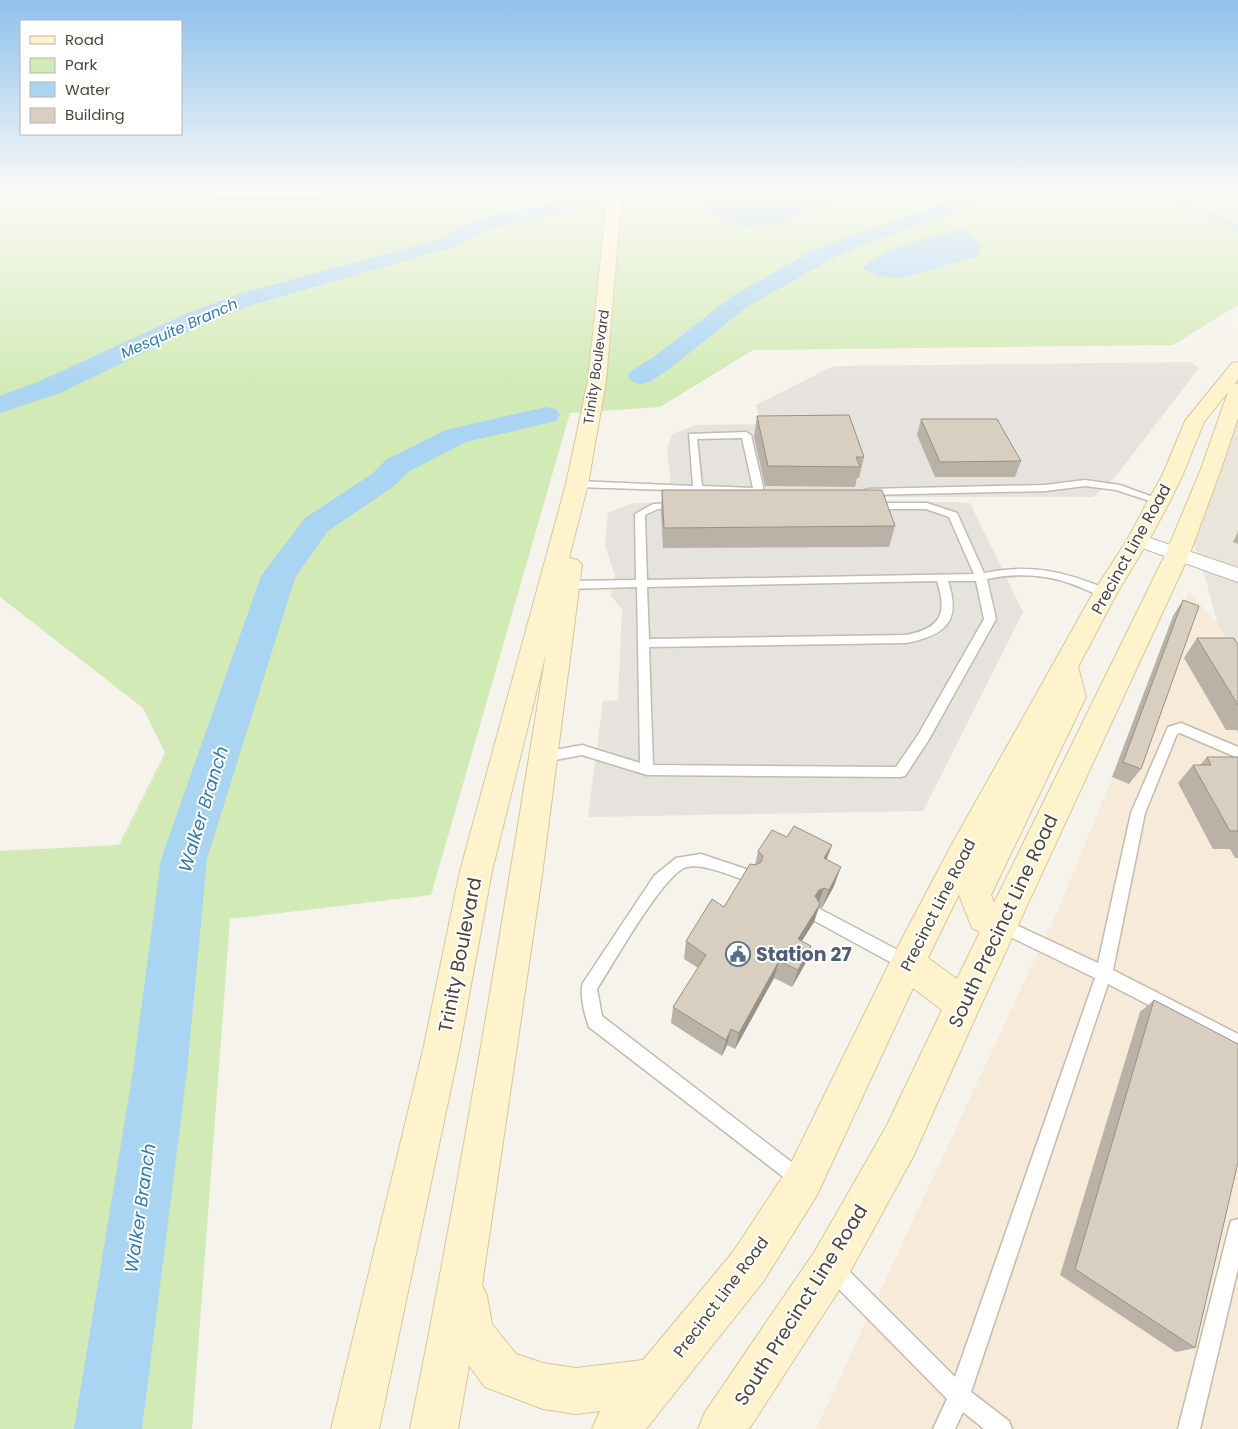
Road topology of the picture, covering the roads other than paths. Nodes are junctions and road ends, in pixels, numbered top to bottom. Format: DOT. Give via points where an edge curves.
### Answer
graph roads {
  1 [pos="609,257"];
  2 [pos="1238,367"];
  3 [pos="1238,389"];
  4 [pos="577,484"];
  5 [pos="698,489"];
  6 [pos="853,492"];
  7 [pos="1159,501"];
  8 [pos="685,506"];
  9 [pos="859,506"];
  10 [pos="1138,540"];
  11 [pos="1178,553"];
  12 [pos="1238,574"];
  13 [pos="981,577"];
  14 [pos="941,578"];
  15 [pos="642,584"];
  16 [pos="568,585"];
  17 [pos="1105,593"];
  18 [pos="644,643"];
  19 [pos="1066,668"];
  20 [pos="1238,753"];
  21 [pos="544,757"];
  22 [pos="647,770"];
  23 [pos="750,876"];
  24 [pos="818,915"];
  25 [pos="1000,925"];
  26 [pos="907,963"];
  27 [pos="1104,974"];
  28 [pos="963,1004"];
  29 [pos="1238,1043"];
  30 [pos="803,1181"];
  31 [pos="1238,1228"];
  32 [pos="830,1266"];
  33 [pos="462,1279"];
  34 [pos="655,1382"];
  35 [pos="959,1396"];
  36 [pos="355,1429"];
  37 [pos="434,1429"];
  38 [pos="616,1429"];
  39 [pos="722,1429"];
  40 [pos="944,1429"];
  41 [pos="1001,1429"];
  42 [pos="1188,1429"];
  1 -- 4 [label="main road, Trinity Boulevard" via="597,381"];
  2 -- 7 [label="main road, Precinct Line Road" via="1195,421"];
  3 -- 11 [label="main road, South Precinct Line Road"];
  4 -- 5 [label="lane"];
  4 -- 16 [label="main road, Trinity Boulevard"];
  4 -- 36 [label="main road, Trinity Boulevard" via="476,871 441,1050"];
  5 -- 5 [label="lane" via="763,491 746,435 692,436"];
  6 -- 7 [label="lane" via="1045,488 1085,483 1117,487"];
  7 -- 10 [label="main road, Precinct Line Road"];
  8 -- 15 [label="lane" via="656,506 640,514"];
  9 -- 13 [label="lane" via="927,506 953,515"];
  10 -- 11 [label="street"];
  10 -- 17 [label="main road, Precinct Line Road"];
  11 -- 12 [label="street"];
  11 -- 25 [label="main road, South Precinct Line Road"];
  13 -- 14 [label="lane"];
  13 -- 17 [label="lane" via="998,572 1040,571"];
  13 -- 22 [label="lane" via="990,619 923,738 900,772"];
  14 -- 15 [label="lane"];
  14 -- 18 [label="lane" via="948,598 946,618 932,632 906,639"];
  15 -- 16 [label="lane"];
  15 -- 18 [label="lane"];
  16 -- 21 [label="main road, Trinity Boulevard"];
  17 -- 19 [label="main road, Precinct Line Road"];
  18 -- 22 [label="lane"];
  19 -- 25 [label="main road" via="1072,697 975,894 984,917"];
  19 -- 26 [label="main road, Precinct Line Road"];
  20 -- 27 [label="lane" via="1181,728 1172,730 1138,813"];
  21 -- 22 [label="lane" via="582,750"];
  21 -- 33 [label="main road, Trinity Boulevard"];
  23 -- 30 [label="lane" via="701,860 681,862 659,881 589,988 595,1022"];
  24 -- 26 [label="lane"];
  25 -- 27 [label="lane"];
  25 -- 28 [label="main road, South Precinct Line Road"];
  26 -- 28 [label="main road"];
  26 -- 30 [label="main road, Precinct Line Road"];
  27 -- 29 [label="lane"];
  27 -- 35 [label="lane"];
  28 -- 32 [label="main road, South Precinct Line Road" via="900,1141"];
  30 -- 34 [label="main road, Precinct Line Road" via="748,1267"];
  31 -- 42 [label="lane"];
  32 -- 35 [label="lane"];
  32 -- 39 [label="main road, South Precinct Line Road"];
  33 -- 34 [label="main road" via="472,1334 502,1371 543,1386 576,1390"];
  33 -- 37 [label="main road, Trinity Boulevard"];
  34 -- 38 [label="main road, Precinct Line Road"];
  35 -- 40 [label="lane"];
  35 -- 41 [label="lane"];
}
